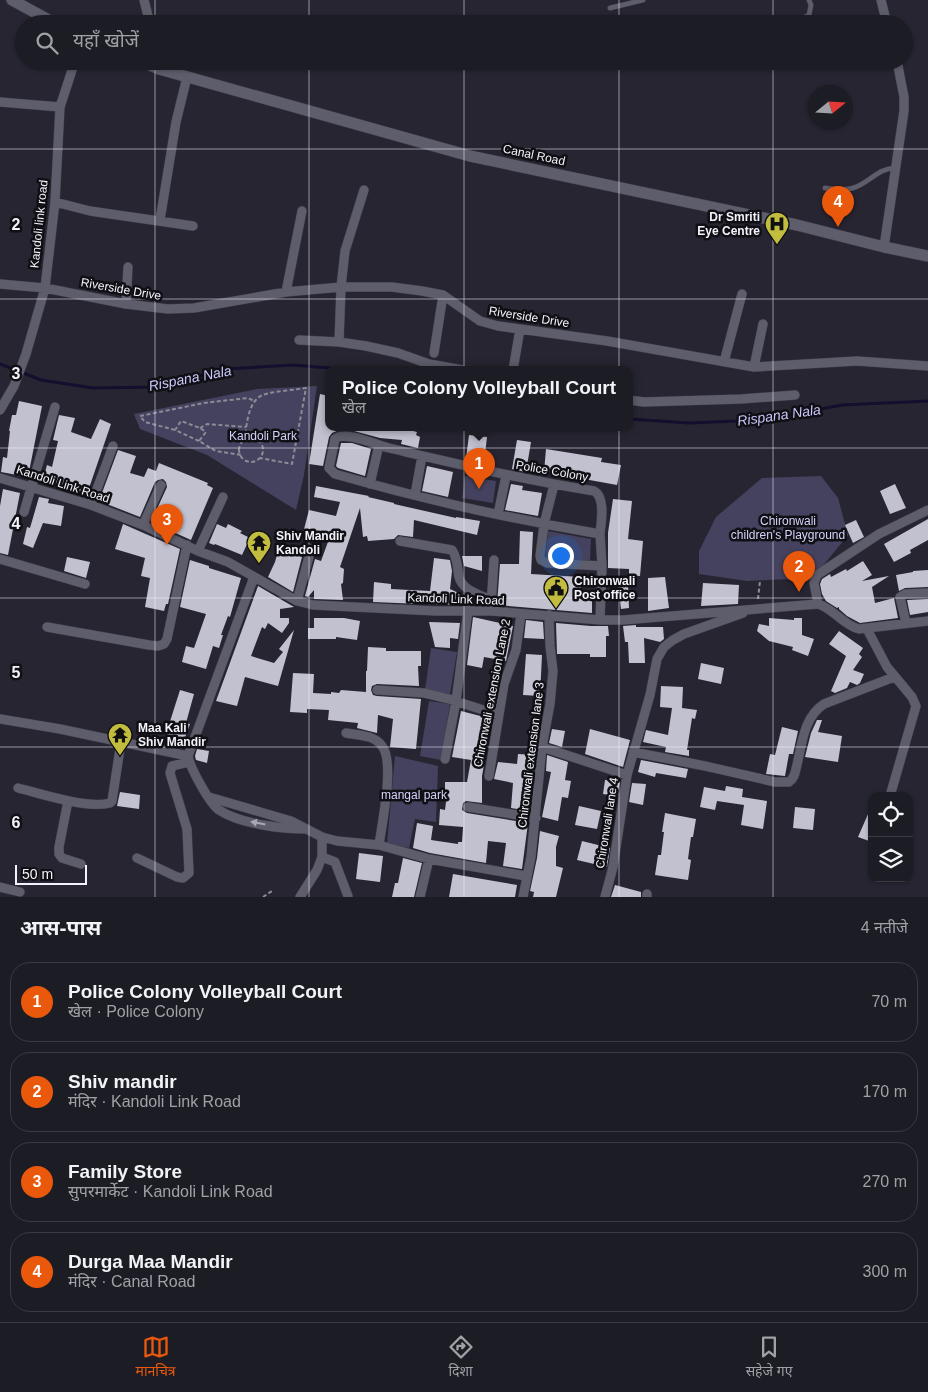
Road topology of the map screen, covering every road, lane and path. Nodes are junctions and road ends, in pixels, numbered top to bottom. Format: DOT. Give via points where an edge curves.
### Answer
graph roads {
  1 [pos="12,0"];
  2 [pos="144,0"];
  3 [pos="643,0"];
  4 [pos="809,0"];
  5 [pos="881,0"];
  6 [pos="610,8"];
  7 [pos="40,15"];
  8 [pos="148,15"];
  9 [pos="809,15"];
  10 [pos="885,15"];
  11 [pos="72,70"];
  12 [pos="170,70"];
  13 [pos="899,70"];
  14 [pos="188,77"];
  15 [pos="0,102"];
  16 [pos="60,107"];
  17 [pos="896,168"];
  18 [pos="825,188"];
  19 [pos="364,190"];
  20 [pos="55,202"];
  21 [pos="302,211"];
  22 [pos="160,220"];
  23 [pos="193,226"];
  24 [pos="884,247"];
  25 [pos="928,256"];
  26 [pos="128,267"];
  27 [pos="0,284"];
  28 [pos="341,287"];
  29 [pos="45,288"];
  30 [pos="286,292"];
  31 [pos="742,294"];
  32 [pos="443,295"];
  33 [pos="126,304"];
  34 [pos="764,324"];
  35 [pos="520,329"];
  36 [pos="299,340"];
  37 [pos="339,342"];
  38 [pos="434,354"];
  39 [pos="724,362"];
  40 [pos="440,366"];
  41 [pos="514,366"];
  42 [pos="928,366"];
  43 [pos="754,367"];
  44 [pos="795,394"];
  45 [pos="254,401"];
  46 [pos="633,401"];
  47 [pos="56,407"];
  48 [pos="0,408"];
  49 [pos="246,427"];
  50 [pos="200,428"];
  51 [pos="175,430"];
  52 [pos="271,432"];
  53 [pos="245,440"];
  54 [pos="199,441"];
  55 [pos="260,442"];
  56 [pos="380,445"];
  57 [pos="112,446"];
  58 [pos="240,455"];
  59 [pos="422,456"];
  60 [pos="260,458"];
  61 [pos="506,476"];
  62 [pos="0,478"];
  63 [pos="370,484"];
  64 [pos="161,485"];
  65 [pos="554,485"];
  66 [pos="31,486"];
  67 [pos="415,495"];
  68 [pos="223,497"];
  69 [pos="91,505"];
  70 [pos="928,510"];
  71 [pos="24,512"];
  72 [pos="498,514"];
  73 [pos="544,524"];
  74 [pos="143,525"];
  75 [pos="600,534"];
  76 [pos="400,541"];
  77 [pos="187,545"];
  78 [pos="311,549"];
  79 [pos="198,551"];
  80 [pos="0,559"];
  81 [pos="494,560"];
  82 [pos="602,566"];
  83 [pos="254,577"];
  84 [pos="760,581"];
  85 [pos="85,584"];
  86 [pos="928,593"];
  87 [pos="491,600"];
  88 [pos="296,601"];
  89 [pos="818,604"];
  90 [pos="756,609"];
  91 [pos="468,610"];
  92 [pos="490,611"];
  93 [pos="520,614"];
  94 [pos="549,615"];
  95 [pos="600,620"];
  96 [pos="928,621"];
  97 [pos="906,622"];
  98 [pos="47,627"];
  99 [pos="867,629"];
  100 [pos="894,677"];
  101 [pos="378,690"];
  102 [pos="456,701"];
  103 [pos="500,715"];
  104 [pos="0,720"];
  105 [pos="346,733"];
  106 [pos="121,742"];
  107 [pos="542,747"];
  108 [pos="633,752"];
  109 [pos="189,759"];
  110 [pos="445,759"];
  111 [pos="627,775"];
  112 [pos="489,776"];
  113 [pos="18,788"];
  114 [pos="891,792"];
  115 [pos="68,800"];
  116 [pos="468,807"];
  117 [pos="536,818"];
  118 [pos="322,837"];
  119 [pos="379,845"];
  120 [pos="137,858"];
  121 [pos="322,858"];
  122 [pos="429,859"];
  123 [pos="81,864"];
  124 [pos="526,876"];
  125 [pos="0,887"];
  126 [pos="272,891"];
  127 [pos="20,892"];
  128 [pos="348,896"];
  129 [pos="263,897"];
  130 [pos="300,897"];
  131 [pos="359,897"];
  132 [pos="420,897"];
  133 [pos="523,897"];
  134 [pos="605,897"];
  1 -- 7 [label="street"];
  2 -- 8 [label="street"];
  3 -- 6 [label="lane"];
  4 -- 9 [label="lane"];
  5 -- 10 [label="street"];
  11 -- 16 [label="street, Kandoli link road"];
  12 -- 14 [label="street, Canal Road"];
  13 -- 17 [label="street" via="904,96"];
  14 -- 22 [label="street" via="176,122"];
  14 -- 24 [label="street, Canal Road" via="470,156 797,225"];
  15 -- 16 [label="street"];
  16 -- 20 [label="street, Kandoli link road"];
  17 -- 18 [label="lane" via="885,169 853,188"];
  17 -- 24 [label="street"];
  19 -- 28 [label="street" via="345,251"];
  20 -- 22 [label="street" via="90,212"];
  20 -- 29 [label="street, Kandoli link road"];
  21 -- 30 [label="street"];
  22 -- 23 [label="street"];
  24 -- 25 [label="street, Canal Road"];
  26 -- 33 [label="street"];
  27 -- 29 [label="street, Riverside Drive"];
  28 -- 30 [label="street, Riverside Drive"];
  28 -- 32 [label="street, Riverside Drive" via="392,287"];
  28 -- 37 [label="street"];
  29 -- 33 [label="street, Riverside Drive"];
  29 -- 48 [label="street, Kandoli link road" via="26,354 14,386"];
  30 -- 33 [label="street, Riverside Drive" via="194,308 168,309"];
  31 -- 39 [label="street"];
  32 -- 35 [label="street, Riverside Drive" via="480,321"];
  32 -- 38 [label="street"];
  34 -- 43 [label="street"];
  35 -- 39 [label="street, Riverside Drive"];
  35 -- 41 [label="street"];
  36 -- 37 [label="street"];
  37 -- 40 [label="street" via="398,353"];
  39 -- 43 [label="street, Riverside Drive"];
  42 -- 43 [label="street, Riverside Drive" via="857,361"];
  44 -- 46 [label="street" via="742,400"];
  45 -- 49 [label="path"];
  45 -- 51 [label="path" via="248,398 204,403 140,416 145,422"];
  45 -- 60 [label="path" via="263,395 306,388 292,464"];
  47 -- 66 [label="street"];
  49 -- 50 [label="path" via="206,424"];
  49 -- 53 [label="path"];
  50 -- 51 [label="path" via="181,421"];
  50 -- 54 [label="path" via="206,432"];
  51 -- 54 [label="path"];
  52 -- 55 [label="path"];
  53 -- 55 [label="path" via="252,438"];
  53 -- 58 [label="path" via="240,447"];
  54 -- 58 [label="path" via="216,451"];
  55 -- 60 [label="path" via="263,448"];
  56 -- 59 [label="street, Police Colony"];
  56 -- 63 [label="street"];
  56 -- 63 [label="street, Police Colony" via="345,435 335,439 330,470"];
  57 -- 69 [label="street"];
  58 -- 60 [label="path" via="250,462"];
  59 -- 61 [label="street, Police Colony"];
  59 -- 67 [label="street"];
  61 -- 65 [label="street, Police Colony"];
  61 -- 72 [label="street"];
  62 -- 66 [label="street, Kandoli Link Road"];
  63 -- 67 [label="street"];
  64 -- 74 [label="street"];
  65 -- 73 [label="street"];
  65 -- 75 [label="street, Police Colony" via="598,492 601,501"];
  66 -- 69 [label="street, Kandoli Link Road"];
  66 -- 71 [label="street"];
  67 -- 72 [label="street"];
  68 -- 79 [label="street"];
  69 -- 74 [label="street, Kandoli Link Road"];
  70 -- 89 [label="street" via="878,534 817,575 814,583"];
  72 -- 73 [label="street"];
  73 -- 75 [label="street"];
  73 -- 82 [label="street" via="540,556 543,562"];
  74 -- 77 [label="street, Kandoli Link Road"];
  75 -- 82 [label="street"];
  76 -- 87 [label="street" via="452,550 462,583"];
  77 -- 79 [label="street, Kandoli Link Road"];
  77 -- 98 [label="street" via="164,644 149,645"];
  78 -- 88 [label="street"];
  79 -- 83 [label="street, Kandoli Link Road" via="228,562"];
  80 -- 85 [label="street"];
  81 -- 87 [label="street"];
  82 -- 95 [label="street"];
  83 -- 88 [label="street, Kandoli Link Road"];
  83 -- 109 [label="street"];
  84 -- 90 [label="path"];
  86 -- 97 [label="street" via="900,597"];
  87 -- 92 [label="street"];
  88 -- 91 [label="street, Kandoli Link Road" via="313,605"];
  89 -- 90 [label="street, Kandoli Link Road"];
  89 -- 99 [label="street" via="851,627"];
  90 -- 95 [label="street, Kandoli Link Road"];
  90 -- 108 [label="street, Chironwali lane 4" via="693,630 664,647 657,659"];
  91 -- 92 [label="street, Kandoli Link Road"];
  91 -- 102 [label="street"];
  92 -- 93 [label="street, Kandoli Link Road"];
  93 -- 94 [label="street, Kandoli Link Road"];
  93 -- 103 [label="street, Chironwali extension Lane 2" via="516,650 504,684"];
  94 -- 95 [label="street, Kandoli Link Road"];
  94 -- 107 [label="street, Chironwali extension lane 3" via="553,671"];
  96 -- 97 [label="street"];
  97 -- 99 [label="street"];
  99 -- 100 [label="street"];
  100 -- 108 [label="street" via="818,708 806,728 794,776 788,782"];
  100 -- 114 [label="street" via="916,706"];
  101 -- 102 [label="street" via="424,693"];
  102 -- 103 [label="street"];
  102 -- 110 [label="street"];
  103 -- 112 [label="street, Chironwali extension Lane 2"];
  104 -- 106 [label="street"];
  105 -- 119 [label="street" via="376,741 387,759 388,777"];
  106 -- 109 [label="street"];
  106 -- 115 [label="street" via="110,803"];
  107 -- 111 [label="street"];
  107 -- 117 [label="street, Chironwali extension lane 3"];
  108 -- 111 [label="street, Chironwali lane 4"];
  109 -- 118 [label="street" via="193,772 217,810 247,821 307,829"];
  109 -- 120 [label="street" via="172,766 170,773 187,829 189,873 183,878 177,877"];
  111 -- 134 [label="street, Chironwali lane 4" via="613,867"];
  113 -- 115 [label="street"];
  115 -- 123 [label="street" via="59,854"];
  116 -- 117 [label="street"];
  117 -- 124 [label="street, Chironwali extension lane 3"];
  118 -- 119 [label="street"];
  118 -- 121 [label="street"];
  119 -- 122 [label="street"];
  121 -- 128 [label="street" via="335,862"];
  121 -- 130 [label="street"];
  122 -- 124 [label="street"];
  122 -- 132 [label="street"];
  124 -- 133 [label="street, Chironwali extension lane 3"];
  125 -- 127 [label="street"];
  126 -- 129 [label="path"];
  128 -- 131 [label="street"];
}
